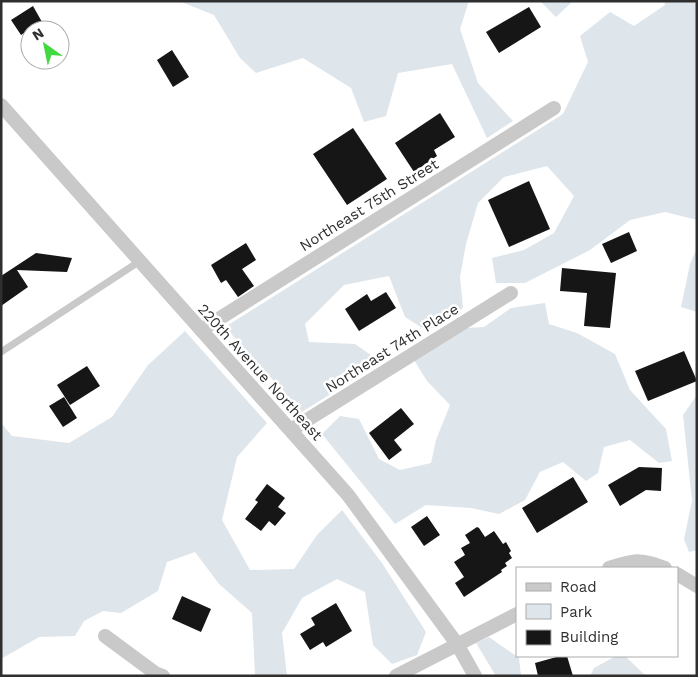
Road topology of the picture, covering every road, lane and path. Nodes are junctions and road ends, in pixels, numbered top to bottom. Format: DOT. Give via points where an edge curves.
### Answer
graph roads {
  1 [pos="1,105"];
  2 [pos="554,108"];
  3 [pos="140,261"];
  4 [pos="511,293"];
  5 [pos="201,330"];
  6 [pos="1,352"];
  7 [pos="291,430"];
  8 [pos="612,567"];
  9 [pos="662,567"];
  10 [pos="678,575"];
  11 [pos="697,586"];
  12 [pos="516,614"];
  13 [pos="105,636"];
  14 [pos="456,644"];
  15 [pos="163,676"];
  16 [pos="396,676"];
  17 [pos="475,676"];
  1 -- 3 [label="street, 220th Avenue Northeast"];
  2 -- 5 [label="street, Northeast 75th Street"];
  3 -- 5 [label="street, 220th Avenue Northeast"];
  3 -- 6 [label="lane"];
  4 -- 7 [label="street, Northeast 74th Place"];
  5 -- 7 [label="street, 220th Avenue Northeast"];
  7 -- 14 [label="street, 220th Avenue Northeast" via="348,495"];
  8 -- 9 [label="street" via="646,561"];
  10 -- 11 [label="street"];
  12 -- 14 [label="street"];
  13 -- 15 [label="street"];
  14 -- 16 [label="street"];
  14 -- 17 [label="street, 220th Avenue Northeast"];
}
